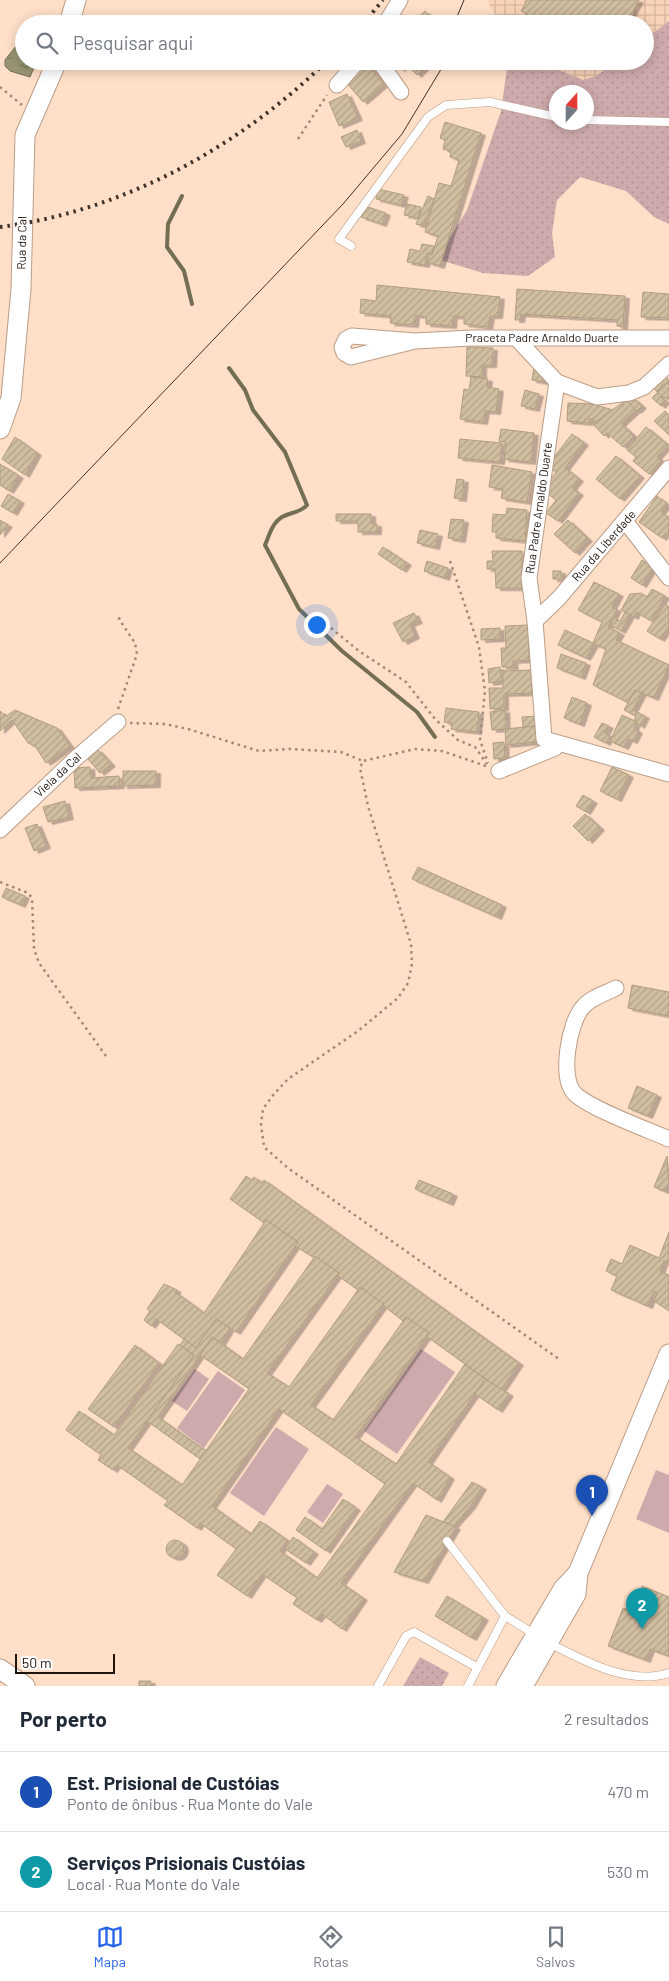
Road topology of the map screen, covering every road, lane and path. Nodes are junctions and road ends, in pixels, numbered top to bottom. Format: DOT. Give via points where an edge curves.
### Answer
graph roads {
  1 [pos="76,0"];
  2 [pos="400,0"];
  3 [pos="72,15"];
  4 [pos="391,15"];
  5 [pos="53,70"];
  6 [pos="350,70"];
  7 [pos="385,70"];
  8 [pos="337,85"];
  9 [pos="0,87"];
  10 [pos="401,92"];
  11 [pos="34,114"];
  12 [pos="549,115"];
  13 [pos="594,120"];
  14 [pos="669,122"];
  15 [pos="298,139"];
  16 [pos="351,246"];
  17 [pos="516,338"];
  18 [pos="669,338"];
  19 [pos="415,341"];
  20 [pos="669,364"];
  21 [pos="557,382"];
  22 [pos="0,429"];
  23 [pos="669,468"];
  24 [pos="626,521"];
  25 [pos="450,561"];
  26 [pos="669,578"];
  27 [pos="122,614"];
  28 [pos="535,621"];
  29 [pos="331,628"];
  30 [pos="118,722"];
  31 [pos="558,744"];
  32 [pos="363,760"];
  33 [pos="494,769"];
  34 [pos="667,769"];
  35 [pos="0,830"];
  36 [pos="0,882"];
  37 [pos="616,988"];
  38 [pos="106,1056"];
  39 [pos="669,1139"];
  40 [pos="669,1354"];
  41 [pos="559,1359"];
  42 [pos="447,1541"];
  43 [pos="505,1616"];
  44 [pos="543,1639"];
  45 [pos="478,1668"];
  46 [pos="0,1669"];
  47 [pos="669,1673"];
  48 [pos="25,1686"];
  49 [pos="378,1686"];
  50 [pos="468,1686"];
  51 [pos="506,1686"];
  52 [pos="523,1686"];
  1 -- 3 [label="street"];
  2 -- 4 [label="street"];
  5 -- 11 [label="street, Rua da Cal"];
  6 -- 8 [label="street"];
  7 -- 10 [label="street"];
  8 -- 15 [label="path"];
  9 -- 11 [label="path"];
  11 -- 22 [label="street, Rua da Cal" via="25,135 21,289 11,398"];
  12 -- 16 [label="lane" via="490,102 446,105 428,117 339,239"];
  13 -- 14 [label="lane"];
  17 -- 18 [label="street, Praceta Padre Arnaldo Duarte"];
  17 -- 19 [label="street, Praceta Padre Arnaldo Duarte"];
  17 -- 21 [label="street"];
  20 -- 21 [label="street" via="644,387 629,393 597,397"];
  21 -- 28 [label="street, Rua Padre Arnaldo Duarte" via="529,578"];
  23 -- 24 [label="street, Rua da Liberdade"];
  24 -- 26 [label="street"];
  24 -- 28 [label="street, Rua da Liberdade"];
  25 -- 33 [label="path" via="479,647 485,691 480,740"];
  27 -- 30 [label="path" via="119,619 135,643 137,654 118,704"];
  28 -- 31 [label="street, Rua Padre Arnaldo Duarte" via="544,739"];
  29 -- 33 [label="path" via="406,682 435,719 458,740 475,746"];
  30 -- 32 [label="path" via="165,724 259,750 341,752"];
  30 -- 35 [label="street, Viela da Cal"];
  31 -- 33 [label="street" via="555,748"];
  31 -- 34 [label="street"];
  32 -- 33 [label="path" via="415,749 442,751"];
  32 -- 41 [label="path" via="360,768 368,806 411,944 412,964 408,983 398,998 358,1031 288,1079 274,1094 263,1109 264,1147 350,1214"];
  36 -- 38 [label="path" via="28,893 32,898 34,949 38,963"];
  37 -- 39 [label="street" via="584,1005 575,1017 569,1041 567,1078 574,1093 587,1102"];
  40 -- 44 [label="street" via="578,1573 576,1594"];
  42 -- 43 [label="lane"];
  43 -- 44 [label="lane"];
  43 -- 45 [label="lane"];
  44 -- 47 [label="lane" via="611,1671 639,1678"];
  44 -- 51 [label="street"];
  44 -- 52 [label="street"];
  45 -- 49 [label="lane" via="414,1632 406,1636"];
  45 -- 50 [label="lane"];
  46 -- 48 [label="street"];
}
